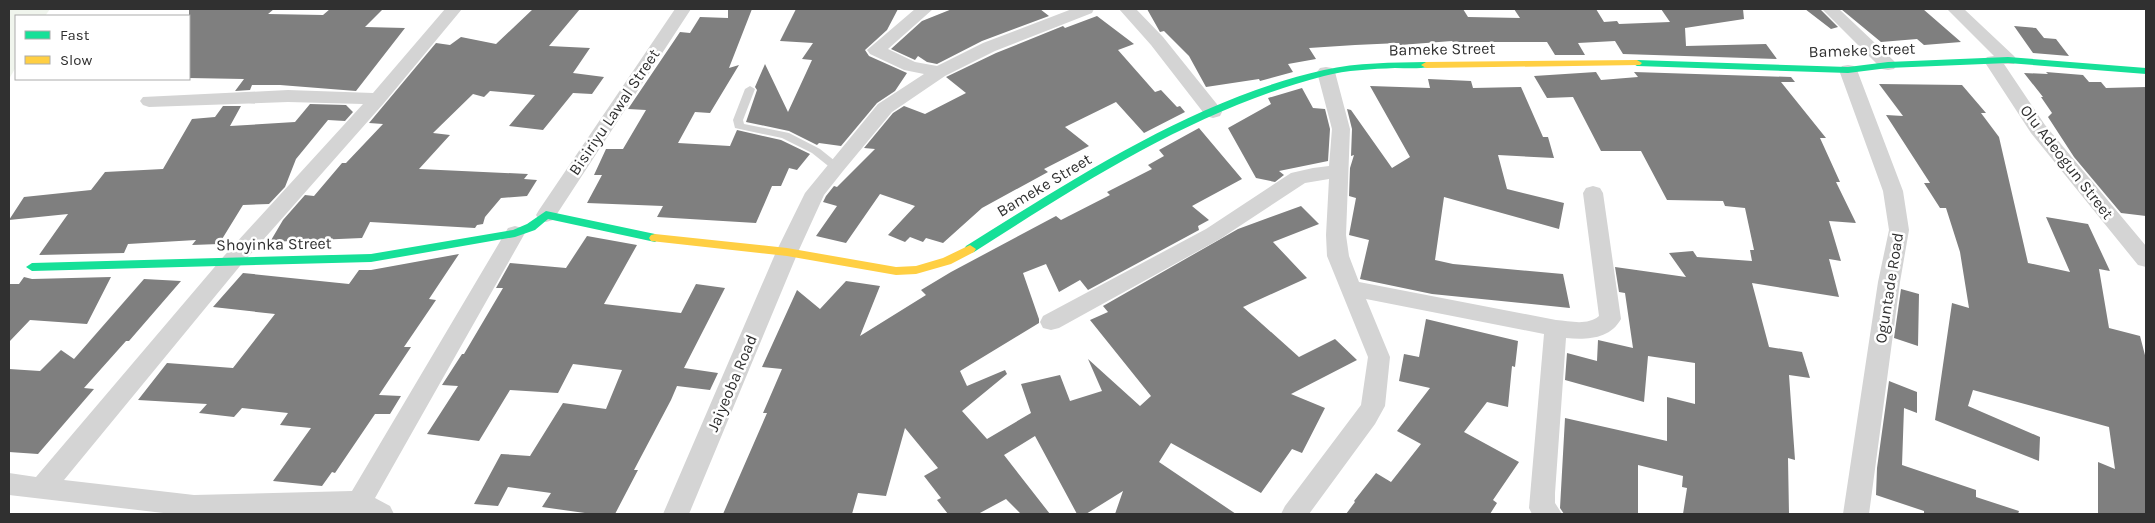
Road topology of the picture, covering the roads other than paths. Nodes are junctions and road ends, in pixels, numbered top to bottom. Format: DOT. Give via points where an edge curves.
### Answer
graph roads {
  1 [pos="454,9"];
  2 [pos="683,9"];
  3 [pos="925,9"];
  4 [pos="1086,9"];
  5 [pos="1127,9"];
  6 [pos="1830,9"];
  7 [pos="1955,9"];
  8 [pos="2000,61"];
  9 [pos="1888,65"];
  10 [pos="1848,70"];
  11 [pos="2146,71"];
  12 [pos="939,72"];
  13 [pos="1326,72"];
  14 [pos="750,89"];
  15 [pos="378,99"];
  16 [pos="149,101"];
  17 [pos="1213,112"];
  18 [pos="836,167"];
  19 [pos="1339,172"];
  20 [pos="1594,193"];
  21 [pos="546,215"];
  22 [pos="514,233"];
  23 [pos="787,252"];
  24 [pos="2146,260"];
  25 [pos="232,261"];
  26 [pos="32,267"];
  27 [pos="1351,288"];
  28 [pos="1051,322"];
  29 [pos="1556,328"];
  30 [pos="9,484"];
  31 [pos="42,488"];
  32 [pos="370,508"];
  33 [pos="676,514"];
  34 [pos="1294,514"];
  35 [pos="1549,514"];
  36 [pos="1856,514"];
  1 -- 15 [label="street"];
  2 -- 21 [label="street, Bisiriyu Lawal Street"];
  3 -- 12 [label="street" via="876,50 910,66"];
  4 -- 12 [label="street, Jaiyeoba Road" via="989,47"];
  5 -- 17 [label="street" via="1157,41"];
  6 -- 9 [label="street"];
  7 -- 8 [label="street, Olu Adeogun Street"];
  8 -- 9 [label="street, Bameke Street"];
  8 -- 11 [label="street, Bameke Street"];
  8 -- 24 [label="street, Olu Adeogun Street" via="2038,129"];
  9 -- 10 [label="street, Bameke Street"];
  10 -- 13 [label="street, Bameke Street" via="1644,63 1368,66"];
  10 -- 36 [label="street, Oguntade Road" via="1893,191 1899,230"];
  12 -- 18 [label="street, Jaiyeoba Road" via="885,108"];
  13 -- 17 [label="street, Bameke Street" via="1268,88"];
  13 -- 19 [label="street" via="1341,129"];
  14 -- 18 [label="lane" via="738,120 739,126 785,135 816,151"];
  15 -- 16 [label="street" via="288,96"];
  15 -- 25 [label="street"];
  17 -- 23 [label="street, Bameke Street" via="1187,122 1070,186 947,261 916,270 896,271"];
  18 -- 23 [label="street, Jaiyeoba Road" via="815,193"];
  19 -- 27 [label="street" via="1338,256"];
  19 -- 28 [label="street" via="1298,178 1213,234"];
  20 -- 29 [label="street" via="1610,319 1600,328"];
  21 -- 22 [label="street, Shoyinka Street" via="531,227"];
  21 -- 23 [label="street, Bameke Street" via="665,240"];
  22 -- 25 [label="street, Shoyinka Street" via="371,258"];
  22 -- 32 [label="street"];
  23 -- 33 [label="street, Jaiyeoba Road"];
  25 -- 26 [label="street, Shoyinka Street"];
  25 -- 31 [label="street"];
  27 -- 29 [label="street"];
  27 -- 34 [label="street" via="1379,357 1373,406"];
  29 -- 35 [label="street" via="1542,493 1542,508"];
  30 -- 31 [label="street"];
  31 -- 32 [label="street" via="194,506"];
}
